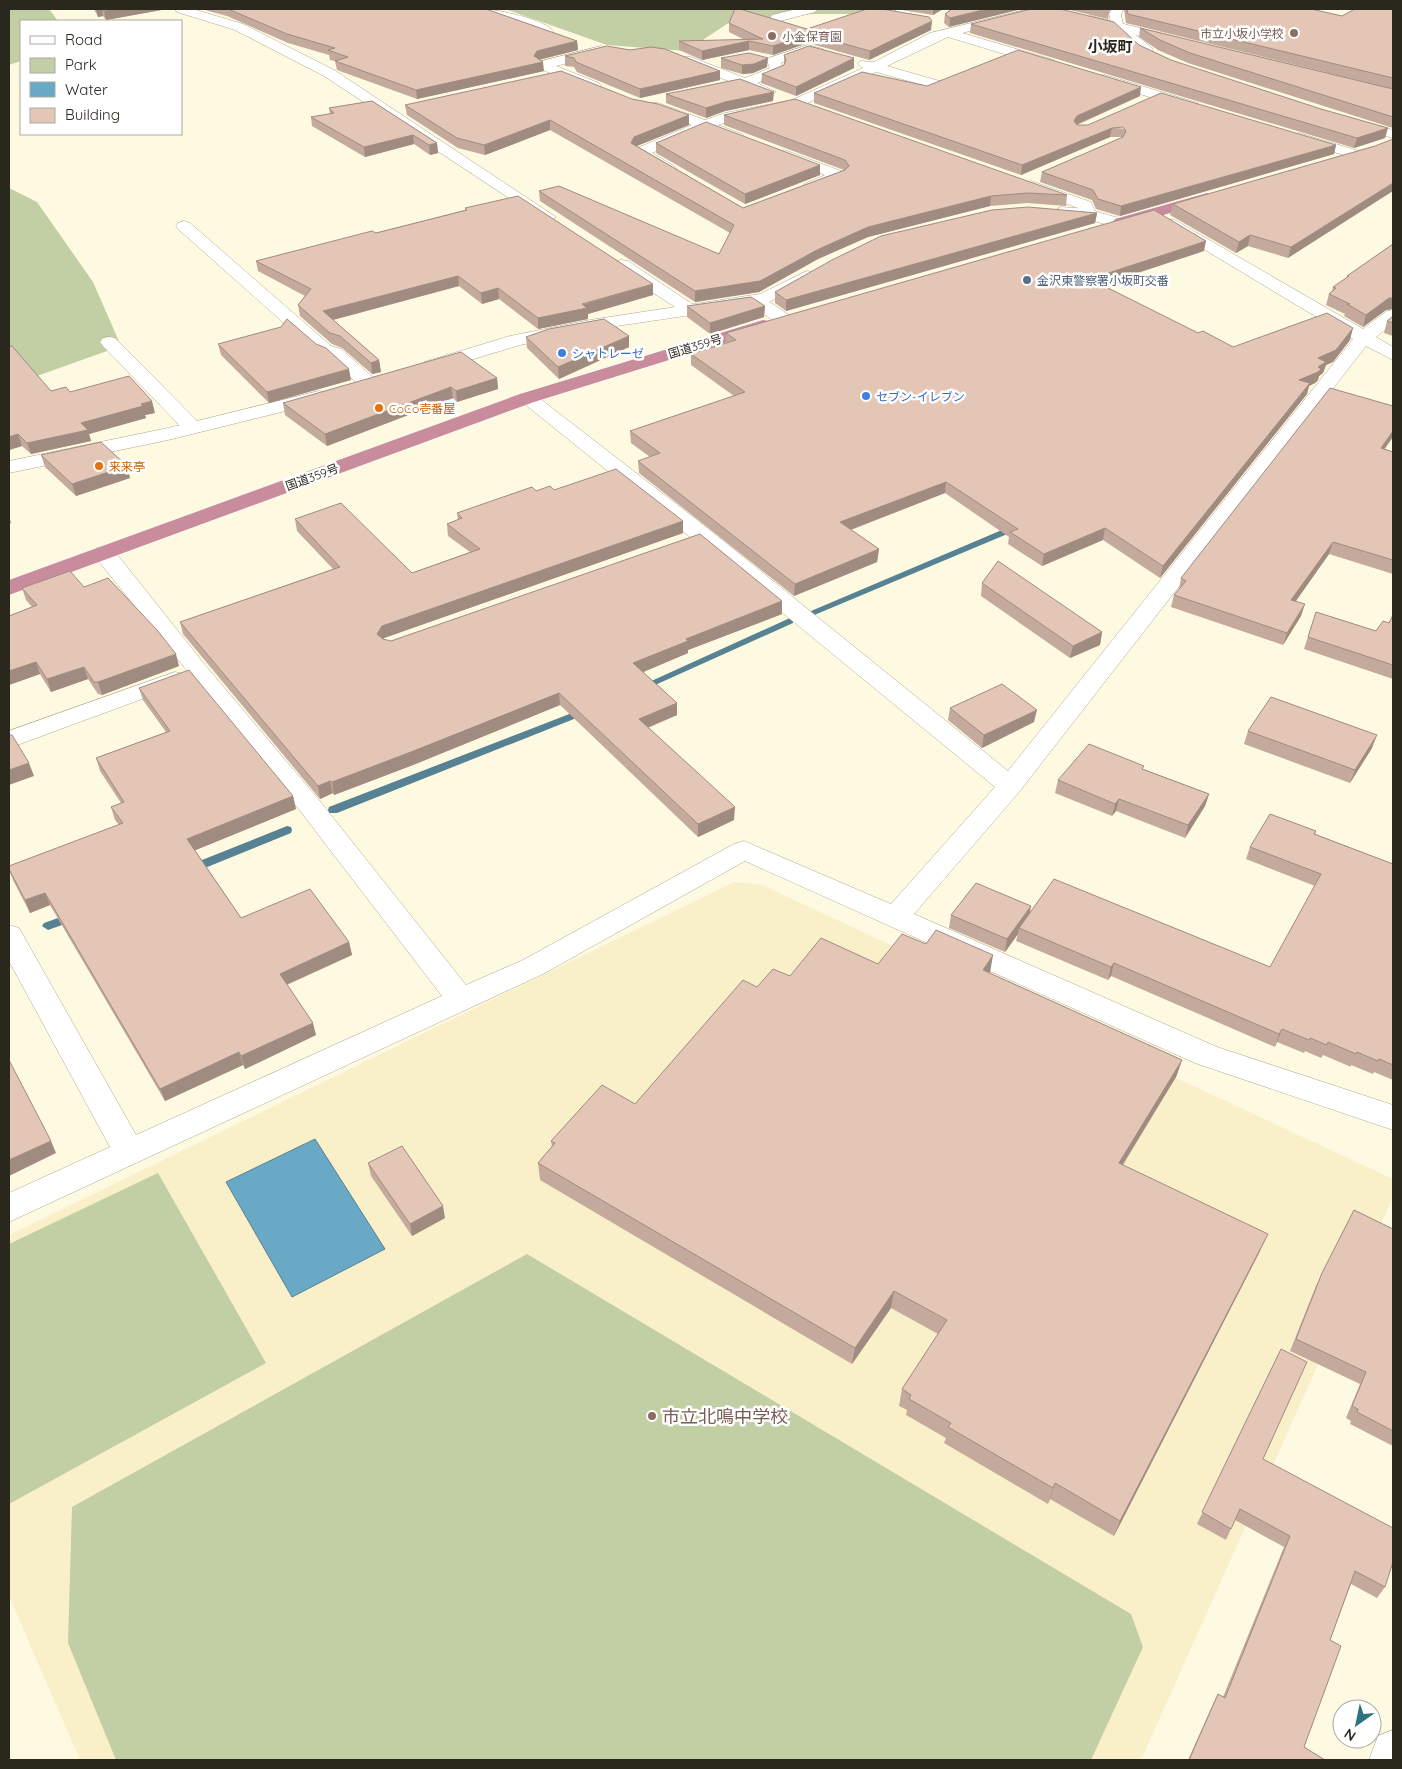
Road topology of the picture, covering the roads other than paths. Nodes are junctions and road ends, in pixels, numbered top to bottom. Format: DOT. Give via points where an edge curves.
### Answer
graph roads {
  1 [pos="183,9"];
  2 [pos="481,9"];
  3 [pos="811,9"];
  4 [pos="1118,9"];
  5 [pos="1047,10"];
  6 [pos="884,11"];
  7 [pos="906,14"];
  8 [pos="776,18"];
  9 [pos="1081,18"];
  10 [pos="933,21"];
  11 [pos="1118,26"];
  12 [pos="948,32"];
  13 [pos="560,37"];
  14 [pos="577,44"];
  15 [pos="1194,45"];
  16 [pos="677,55"];
  17 [pos="1159,56"];
  18 [pos="758,57"];
  19 [pos="836,57"];
  20 [pos="725,61"];
  21 [pos="774,61"];
  22 [pos="854,62"];
  23 [pos="700,66"];
  24 [pos="873,67"];
  25 [pos="1063,67"];
  26 [pos="590,68"];
  27 [pos="564,74"];
  28 [pos="1091,75"];
  29 [pos="537,79"];
  30 [pos="744,83"];
  31 [pos="938,85"];
  32 [pos="715,88"];
  33 [pos="604,90"];
  34 [pos="1158,95"];
  35 [pos="667,98"];
  36 [pos="796,103"];
  37 [pos="1141,103"];
  38 [pos="409,108"];
  39 [pos="815,109"];
  40 [pos="1205,109"];
  41 [pos="390,113"];
  42 [pos="1341,120"];
  43 [pos="706,125"];
  44 [pos="1281,132"];
  45 [pos="1393,134"];
  46 [pos="1393,141"];
  47 [pos="750,142"];
  48 [pos="768,148"];
  49 [pos="1357,155"];
  50 [pos="1330,163"];
  51 [pos="1039,175"];
  52 [pos="684,177"];
  53 [pos="796,192"];
  54 [pos="1220,195"];
  55 [pos="1044,212"];
  56 [pos="1155,213"];
  57 [pos="1089,223"];
  58 [pos="562,225"];
  59 [pos="184,226"];
  60 [pos="610,257"];
  61 [pos="825,265"];
  62 [pos="756,301"];
  63 [pos="692,310"];
  64 [pos="802,313"];
  65 [pos="1393,315"];
  66 [pos="783,319"];
  67 [pos="1363,338"];
  68 [pos="109,342"];
  69 [pos="1393,355"];
  70 [pos="412,371"];
  71 [pos="527,398"];
  72 [pos="193,428"];
  73 [pos="9,467"];
  74 [pos="104,553"];
  75 [pos="9,588"];
  76 [pos="197,670"];
  77 [pos="9,740"];
  78 [pos="1010,786"];
  79 [pos="894,918"];
  80 [pos="9,935"];
  81 [pos="460,999"];
  82 [pos="1393,1118"];
  83 [pos="129,1152"];
  84 [pos="9,1208"];
  85 [pos="1393,1751"];
  86 [pos="1390,1760"];
  1 -- 41 [label="street" via="239,27 329,73"];
  2 -- 13 [label="street"];
  3 -- 8 [label="street"];
  4 -- 11 [label="street" via="1115,14"];
  5 -- 12 [label="street"];
  6 -- 7 [label="street"];
  9 -- 11 [label="street"];
  10 -- 12 [label="street" via="940,30"];
  11 -- 15 [label="street"];
  11 -- 17 [label="street" via="1143,49"];
  12 -- 24 [label="street"];
  12 -- 25 [label="street"];
  14 -- 27 [label="street" via="611,49 543,65"];
  16 -- 23 [label="street"];
  18 -- 21 [label="street"];
  19 -- 21 [label="street" via="808,49"];
  20 -- 23 [label="street"];
  21 -- 30 [label="street" via="777,70"];
  22 -- 24 [label="street"];
  23 -- 30 [label="street"];
  24 -- 31 [label="street"];
  24 -- 36 [label="street" via="844,84"];
  26 -- 27 [label="street"];
  27 -- 29 [label="street"];
  27 -- 33 [label="street"];
  28 -- 34 [label="street"];
  30 -- 32 [label="street"];
  30 -- 36 [label="street"];
  34 -- 37 [label="street"];
  34 -- 40 [label="street"];
  35 -- 43 [label="street" via="638,104 648,104"];
  36 -- 39 [label="street"];
  36 -- 43 [label="street"];
  38 -- 41 [label="street"];
  41 -- 58 [label="street"];
  42 -- 45 [label="street"];
  43 -- 47 [label="street"];
  43 -- 52 [label="street" via="640,152"];
  44 -- 49 [label="street"];
  46 -- 49 [label="highway"];
  48 -- 53 [label="street" via="840,175"];
  49 -- 50 [label="highway"];
  51 -- 57 [label="street" via="1022,182 1085,205"];
  54 -- 56 [label="highway"];
  55 -- 57 [label="street"];
  56 -- 57 [label="highway" via="1119,223"];
  56 -- 67 [label="street"];
  59 -- 72 [label="street" via="318,344 378,381 282,408"];
  60 -- 63 [label="street"];
  61 -- 62 [label="street"];
  62 -- 63 [label="street"];
  62 -- 66 [label="street"];
  63 -- 70 [label="street" via="516,340"];
  64 -- 66 [label="highway, 国道359号"];
  65 -- 67 [label="street"];
  66 -- 71 [label="highway, 国道359号"];
  67 -- 69 [label="street"];
  67 -- 78 [label="street"];
  68 -- 72 [label="street"];
  71 -- 74 [label="highway, 国道359号"];
  71 -- 78 [label="street" via="693,539"];
  72 -- 73 [label="street"];
  74 -- 75 [label="highway, 国道359号"];
  74 -- 76 [label="street"];
  76 -- 77 [label="street"];
  76 -- 81 [label="street" via="310,806"];
  78 -- 79 [label="street"];
  79 -- 81 [label="street" via="744,850 533,967"];
  79 -- 82 [label="street" via="1206,1055"];
  80 -- 83 [label="street"];
  81 -- 83 [label="street"];
  83 -- 84 [label="street"];
  85 -- 86 [label="street"];
}
